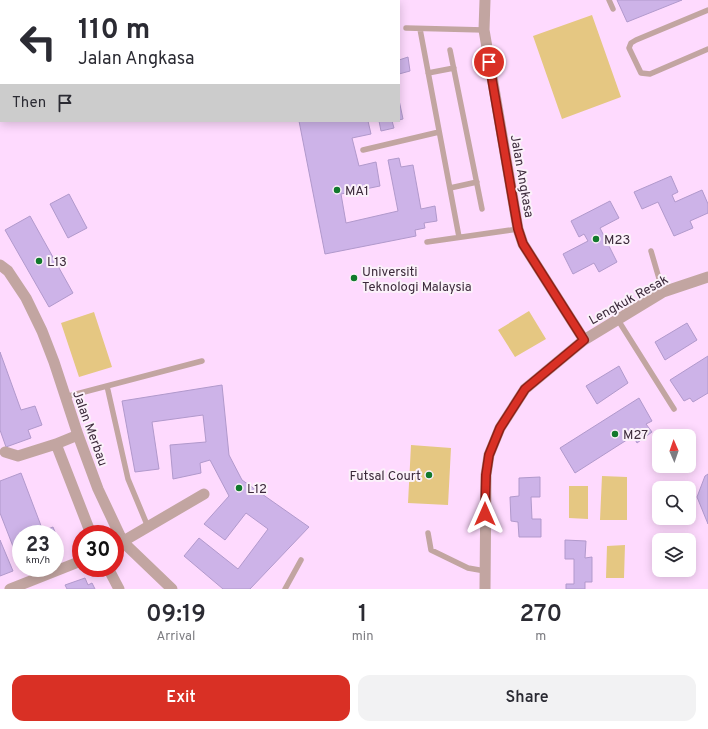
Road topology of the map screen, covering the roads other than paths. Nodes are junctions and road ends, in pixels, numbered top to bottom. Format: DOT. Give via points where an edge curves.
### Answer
graph roads {
  1 [pos="485,0"];
  2 [pos="609,0"];
  3 [pos="613,9"];
  4 [pos="708,10"];
  5 [pos="406,28"];
  6 [pos="420,29"];
  7 [pos="484,30"];
  8 [pos="708,49"];
  9 [pos="450,50"];
  10 [pos="454,68"];
  11 [pos="428,73"];
  12 [pos="439,132"];
  13 [pos="363,150"];
  14 [pos="477,182"];
  15 [pos="450,188"];
  16 [pos="482,208"];
  17 [pos="518,229"];
  18 [pos="459,237"];
  19 [pos="427,242"];
  20 [pos="650,251"];
  21 [pos="0,265"];
  22 [pos="708,277"];
  23 [pos="663,292"];
  24 [pos="618,320"];
  25 [pos="584,340"];
  26 [pos="202,361"];
  27 [pos="107,386"];
  28 [pos="65,397"];
  29 [pos="674,409"];
  30 [pos="78,435"];
  31 [pos="56,444"];
  32 [pos="5,452"];
  33 [pos="204,494"];
  34 [pos="88,525"];
  35 [pos="112,525"];
  36 [pos="148,527"];
  37 [pos="428,533"];
  38 [pos="124,541"];
  39 [pos="124,548"];
  40 [pos="301,560"];
  41 [pos="72,565"];
  42 [pos="485,572"];
  43 [pos="113,577"];
  44 [pos="10,589"];
  45 [pos="119,589"];
  46 [pos="172,589"];
  47 [pos="285,589"];
  48 [pos="485,589"];
  1 -- 7 [label="street, Jalan Angkasa"];
  2 -- 3 [label="lane"];
  4 -- 8 [label="lane" via="636,40 629,48 640,73 645,74"];
  5 -- 6 [label="lane"];
  6 -- 7 [label="lane"];
  6 -- 11 [label="lane"];
  7 -- 17 [label="street, Jalan Angkasa"];
  9 -- 10 [label="lane"];
  10 -- 11 [label="lane"];
  10 -- 14 [label="lane"];
  11 -- 12 [label="lane"];
  12 -- 13 [label="lane"];
  12 -- 15 [label="lane"];
  14 -- 15 [label="lane"];
  14 -- 16 [label="lane"];
  15 -- 18 [label="lane"];
  17 -- 18 [label="lane"];
  17 -- 25 [label="street, Jalan Angkasa" via="523,244"];
  18 -- 19 [label="lane"];
  20 -- 23 [label="lane"];
  21 -- 28 [label="street, Jalan Merbau" via="26,298 47,343"];
  22 -- 23 [label="street, Lengkuk Resak"];
  23 -- 24 [label="street, Lengkuk Resak"];
  24 -- 25 [label="street, Lengkuk Resak"];
  24 -- 29 [label="lane"];
  25 -- 42 [label="street, Lengkuk Resak" via="525,389 500,428 489,455 486,475"];
  26 -- 27 [label="lane"];
  27 -- 28 [label="lane"];
  27 -- 36 [label="lane" via="128,479"];
  28 -- 30 [label="street, Jalan Merbau"];
  30 -- 31 [label="street"];
  30 -- 35 [label="street, Jalan Merbau"];
  31 -- 32 [label="street" via="18,456"];
  31 -- 34 [label="street"];
  33 -- 36 [label="street"];
  36 -- 38 [label="street"];
  37 -- 42 [label="lane" via="431,550 468,568"];
  39 -- 46 [label="street, Jalan Merbau"];
  40 -- 47 [label="lane"];
  41 -- 44 [label="street"];
  42 -- 48 [label="street, Lengkuk Resak"];
  43 -- 45 [label="street"];
}
